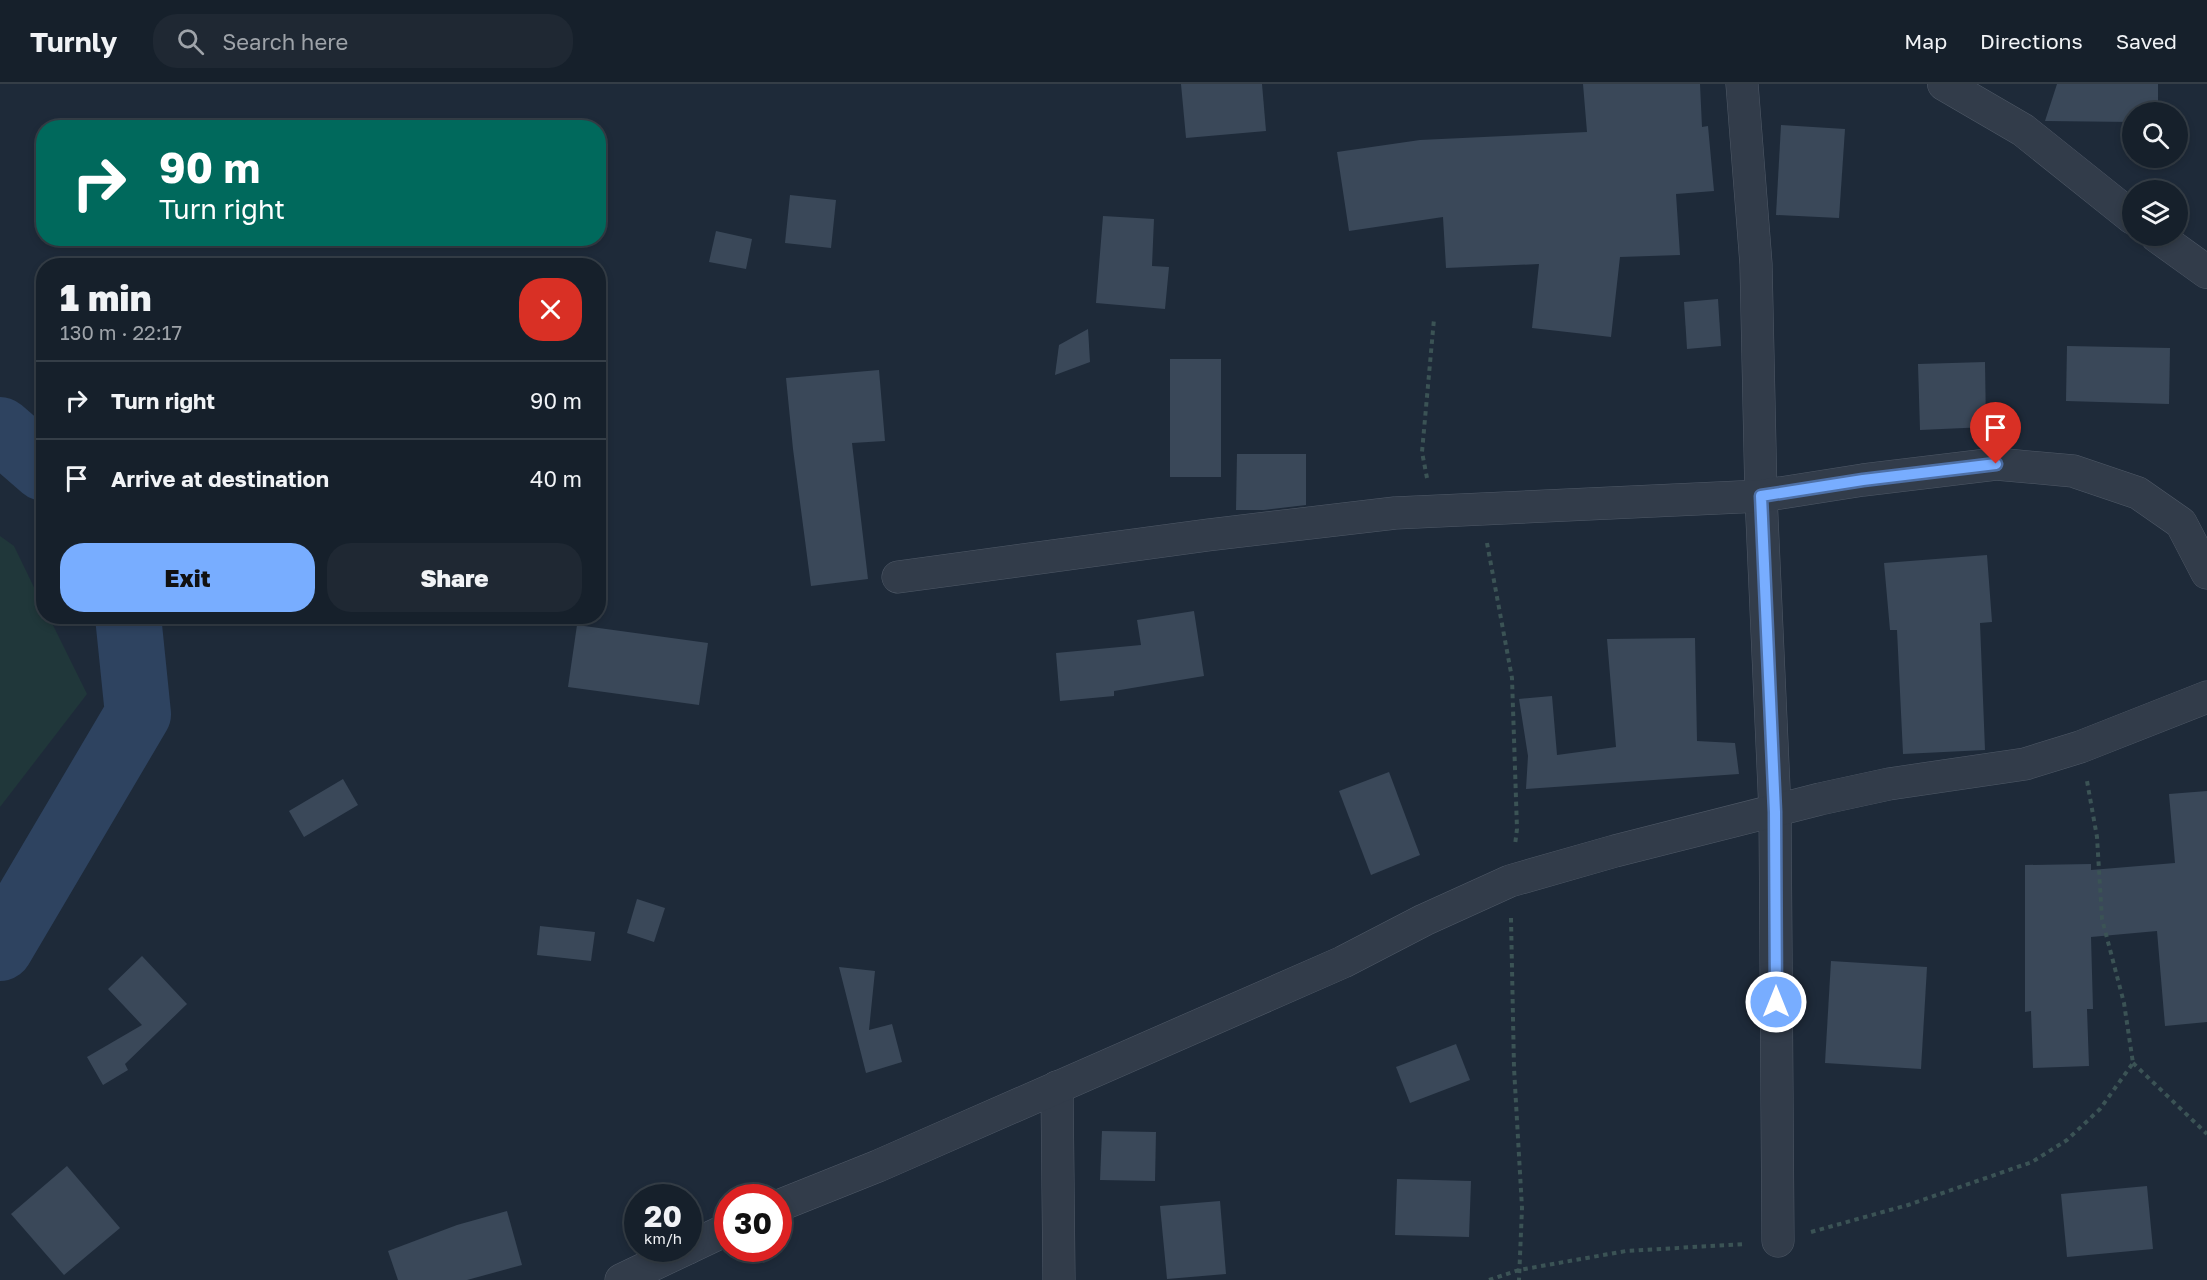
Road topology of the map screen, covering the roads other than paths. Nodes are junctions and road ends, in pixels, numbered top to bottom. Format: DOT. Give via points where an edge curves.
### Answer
graph roads {
  1 [pos="1742,84"];
  2 [pos="1944,84"];
  3 [pos="2122,209"];
  4 [pos="2171,246"];
  5 [pos="2207,272"];
  6 [pos="1761,496"];
  7 [pos="2207,573"];
  8 [pos="898,577"];
  9 [pos="2207,697"];
  10 [pos="1775,812"];
  11 [pos="1057,1087"];
  12 [pos="792,1200"];
  13 [pos="1778,1241"];
  14 [pos="659,1262"];
  15 [pos="621,1280"];
  16 [pos="1059,1280"];
  1 -- 6 [label="street" via="1756,264"];
  2 -- 3 [label="street" via="2023,130"];
  4 -- 5 [label="street"];
  6 -- 7 [label="street" via="1996,464 2073,471 2138,493 2181,523"];
  6 -- 8 [label="street" via="1395,513"];
  6 -- 10 [label="street"];
  9 -- 10 [label="street" via="2080,747 2025,764 1889,784"];
  10 -- 11 [label="street" via="1616,850 1510,881 1343,962"];
  10 -- 13 [label="street"];
  11 -- 12 [label="street"];
  11 -- 16 [label="street"];
  14 -- 15 [label="street"];
}
